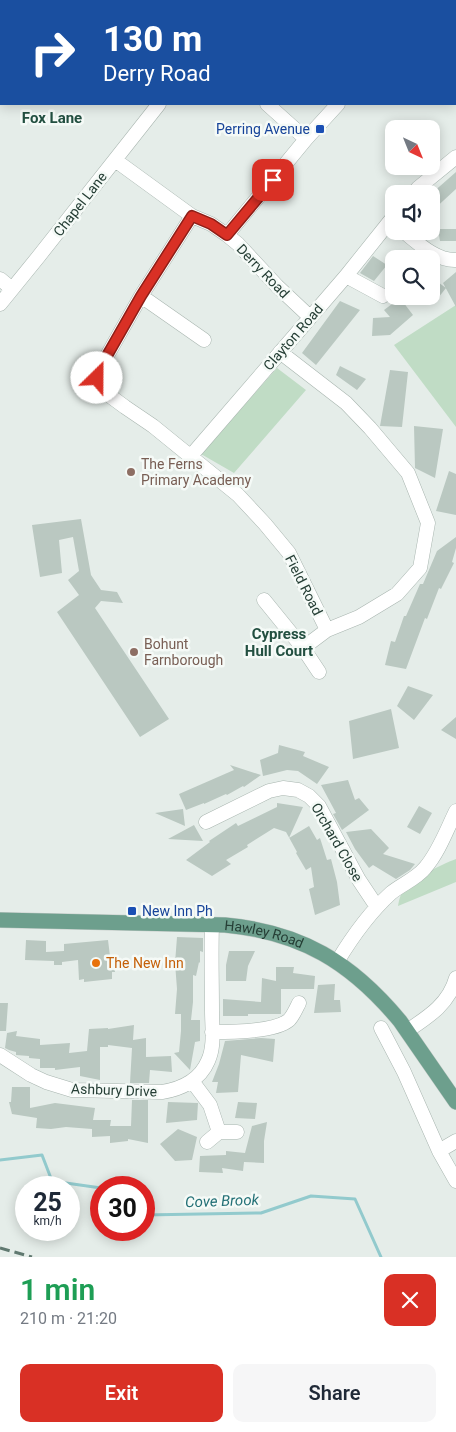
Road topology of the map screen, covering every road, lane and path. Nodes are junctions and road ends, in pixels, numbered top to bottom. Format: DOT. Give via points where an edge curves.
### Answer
graph roads {
  1 [pos="158,105"];
  2 [pos="268,105"];
  3 [pos="337,105"];
  4 [pos="306,139"];
  5 [pos="456,157"];
  6 [pos="115,160"];
  7 [pos="422,185"];
  8 [pos="192,216"];
  9 [pos="385,229"];
  10 [pos="227,235"];
  11 [pos="414,240"];
  12 [pos="456,260"];
  13 [pos="346,276"];
  14 [pos="0,279"];
  15 [pos="12,289"];
  16 [pos="141,296"];
  17 [pos="383,296"];
  18 [pos="0,304"];
  19 [pos="310,317"];
  20 [pos="204,340"];
  21 [pos="280,352"];
  22 [pos="190,456"];
  23 [pos="264,600"];
  24 [pos="327,630"];
  25 [pos="303,648"];
  26 [pos="319,672"];
  27 [pos="456,810"];
  28 [pos="206,822"];
  29 [pos="377,906"];
  30 [pos="0,920"];
  31 [pos="212,925"];
  32 [pos="337,962"];
  33 [pos="456,978"];
  34 [pos="299,1003"];
  35 [pos="381,1028"];
  36 [pos="407,1031"];
  37 [pos="212,1032"];
  38 [pos="0,1055"];
  39 [pos="192,1081"];
  40 [pos="456,1102"];
  41 [pos="219,1132"];
  42 [pos="237,1132"];
  43 [pos="456,1141"];
  44 [pos="207,1142"];
  45 [pos="439,1152"];
  46 [pos="456,1181"];
  1 -- 6 [label="street, Chapel Lane"];
  2 -- 4 [label="street"];
  3 -- 4 [label="street"];
  4 -- 10 [label="street"];
  5 -- 7 [label="street"];
  6 -- 8 [label="street, Derry Road"];
  6 -- 15 [label="street, Chapel Lane"];
  8 -- 10 [label="street, Derry Road"];
  8 -- 16 [label="street"];
  9 -- 13 [label="street, Clayton Road"];
  10 -- 19 [label="street, Derry Road"];
  11 -- 12 [label="street" via="448,261"];
  13 -- 17 [label="street"];
  13 -- 19 [label="street, Clayton Road"];
  14 -- 15 [label="street"];
  15 -- 18 [label="street, Chapel Lane"];
  16 -- 20 [label="street"];
  16 -- 22 [label="street, Field Road" via="100,368 98,384"];
  19 -- 21 [label="street, Clayton Road"];
  21 -- 22 [label="street, Clayton Road"];
  21 -- 24 [label="street, Field Road" via="346,403 370,428 408,473 428,523 420,568 397,594 360,617"];
  22 -- 24 [label="street, Field Road" via="238,495 288,553"];
  23 -- 25 [label="street"];
  24 -- 25 [label="street"];
  25 -- 26 [label="street"];
  27 -- 29 [label="street" via="426,867"];
  28 -- 29 [label="street, Orchard Close" via="269,790 298,790 319,806 359,880"];
  29 -- 32 [label="street"];
  30 -- 31 [label="main road, Hawley Road"];
  31 -- 32 [label="main road, Hawley Road" via="279,934 298,940"];
  31 -- 37 [label="street, Ashbury Drive"];
  32 -- 36 [label="main road, Hawley Road" via="378,997"];
  33 -- 36 [label="street" via="442,1005"];
  34 -- 37 [label="street" via="290,1019 280,1026"];
  35 -- 45 [label="street"];
  36 -- 40 [label="main road, Hawley Road"];
  37 -- 39 [label="street, Ashbury Drive" via="208,1061"];
  38 -- 39 [label="street, Ashbury Drive" via="31,1075 72,1090 162,1092"];
  39 -- 41 [label="street" via="210,1105"];
  41 -- 42 [label="street"];
  41 -- 44 [label="street"];
  43 -- 45 [label="street"];
  45 -- 46 [label="street"];
}
